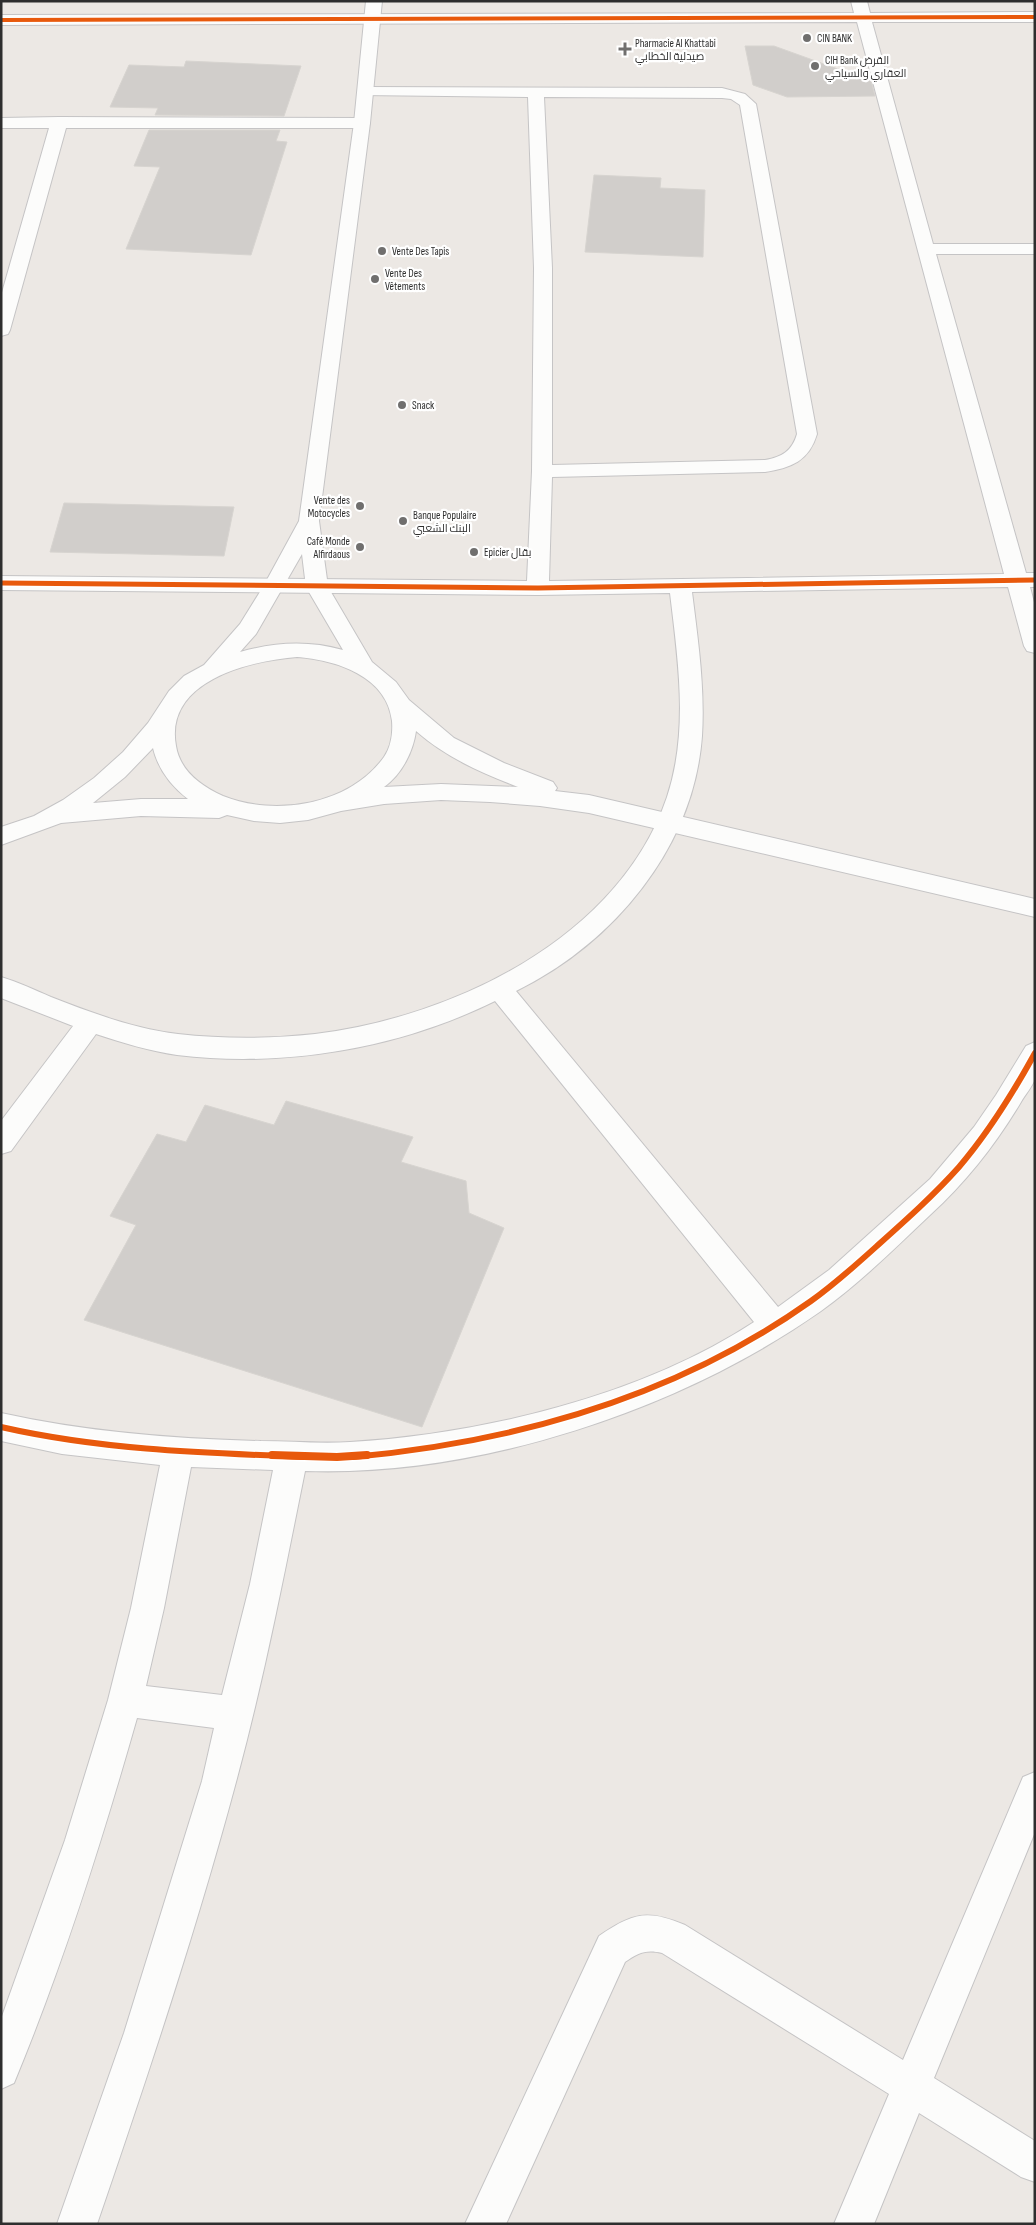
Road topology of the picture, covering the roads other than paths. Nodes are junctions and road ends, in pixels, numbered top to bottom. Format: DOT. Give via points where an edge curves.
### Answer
graph roads {
  1 [pos="374,10"];
  2 [pos="860,10"];
  3 [pos="1035,17"];
  4 [pos="1,20"];
  5 [pos="366,92"];
  6 [pos="536,93"];
  7 [pos="59,122"];
  8 [pos="1,123"];
  9 [pos="362,123"];
  10 [pos="924,249"];
  11 [pos="1035,249"];
  12 [pos="1,330"];
  13 [pos="542,471"];
  14 [pos="309,521"];
  15 [pos="1026,581"];
  16 [pos="1,583"];
  17 [pos="274,587"];
  18 [pos="317,587"];
  19 [pos="680,587"];
  20 [pos="538,588"];
  21 [pos="1035,646"];
  22 [pos="364,667"];
  23 [pos="209,671"];
  24 [pos="401,706"];
  25 [pos="172,707"];
  26 [pos="334,804"];
  27 [pos="589,804"];
  28 [pos="240,811"];
  29 [pos="54,816"];
  30 [pos="669,823"];
  31 [pos="1,836"];
  32 [pos="1035,908"];
  33 [pos="1,987"];
  34 [pos="500,989"];
  35 [pos="90,1023"];
  36 [pos="1035,1053"];
  37 [pos="1,1143"];
  38 [pos="775,1326"];
  39 [pos="1,1427"];
  40 [pos="178,1452"];
  41 [pos="292,1456"];
  42 [pos="125,1700"];
  43 [pos="235,1714"];
  44 [pos="1035,1789"];
  45 [pos="1,2070"];
  46 [pos="911,2087"];
  47 [pos="1035,2163"];
  48 [pos="77,2224"];
  49 [pos="485,2224"];
  50 [pos="854,2224"];
  1 -- 2 [label="street"];
  1 -- 4 [label="street"];
  1 -- 5 [label="street"];
  2 -- 3 [label="street"];
  2 -- 10 [label="street"];
  5 -- 6 [label="street"];
  5 -- 9 [label="street"];
  6 -- 13 [label="street" via="544,268"];
  6 -- 13 [label="street" via="722,93 744,99 748,104 807,434 805,445 789,461 781,464"];
  7 -- 8 [label="street"];
  7 -- 9 [label="street"];
  7 -- 12 [label="street"];
  9 -- 14 [label="street"];
  10 -- 11 [label="street"];
  10 -- 15 [label="street"];
  13 -- 20 [label="street"];
  14 -- 17 [label="street"];
  14 -- 18 [label="street"];
  15 -- 19 [label="street"];
  15 -- 21 [label="street"];
  16 -- 17 [label="street"];
  17 -- 18 [label="street"];
  17 -- 23 [label="street" via="248,629"];
  18 -- 20 [label="street"];
  18 -- 22 [label="street"];
  19 -- 20 [label="street"];
  19 -- 30 [label="street" via="693,709 691,740"];
  22 -- 23 [label="street" via="333,655 278,650 242,657"];
  22 -- 24 [label="street" via="384,681"];
  23 -- 25 [label="street" via="188,687"];
  24 -- 26 [label="street" via="405,721 404,738 394,762 356,795"];
  24 -- 27 [label="street" via="446,744 496,769"];
  25 -- 28 [label="street" via="163,734 165,752 172,769 194,792"];
  25 -- 29 [label="street" via="128,761 94,790"];
  26 -- 27 [label="street" via="389,795 479,792"];
  26 -- 28 [label="street" via="293,814"];
  27 -- 30 [label="street"];
  28 -- 29 [label="street" via="153,806"];
  29 -- 31 [label="street"];
  30 -- 32 [label="street"];
  30 -- 34 [label="street" via="655,852 627,890 583,935"];
  33 -- 35 [label="street"];
  34 -- 35 [label="street" via="464,1006 387,1030 355,1038 282,1047 178,1044"];
  34 -- 38 [label="street"];
  35 -- 37 [label="street"];
  36 -- 38 [label="street" via="999,1114 948,1180 855,1265 812,1301"];
  38 -- 41 [label="street" via="679,1377 629,1397 518,1432 416,1450 348,1457"];
  39 -- 40 [label="street" via="98,1445"];
  40 -- 41 [label="street"];
  40 -- 42 [label="street" via="155,1573"];
  41 -- 43 [label="street"];
  42 -- 43 [label="street"];
  42 -- 45 [label="street" via="38,1971"];
  43 -- 48 [label="street" via="219,1782 143,2034"];
  44 -- 46 [label="street"];
  46 -- 47 [label="street"];
  46 -- 49 [label="street" via="672,1938 659,1932 643,1932 612,1949"];
  46 -- 50 [label="street"];
}
